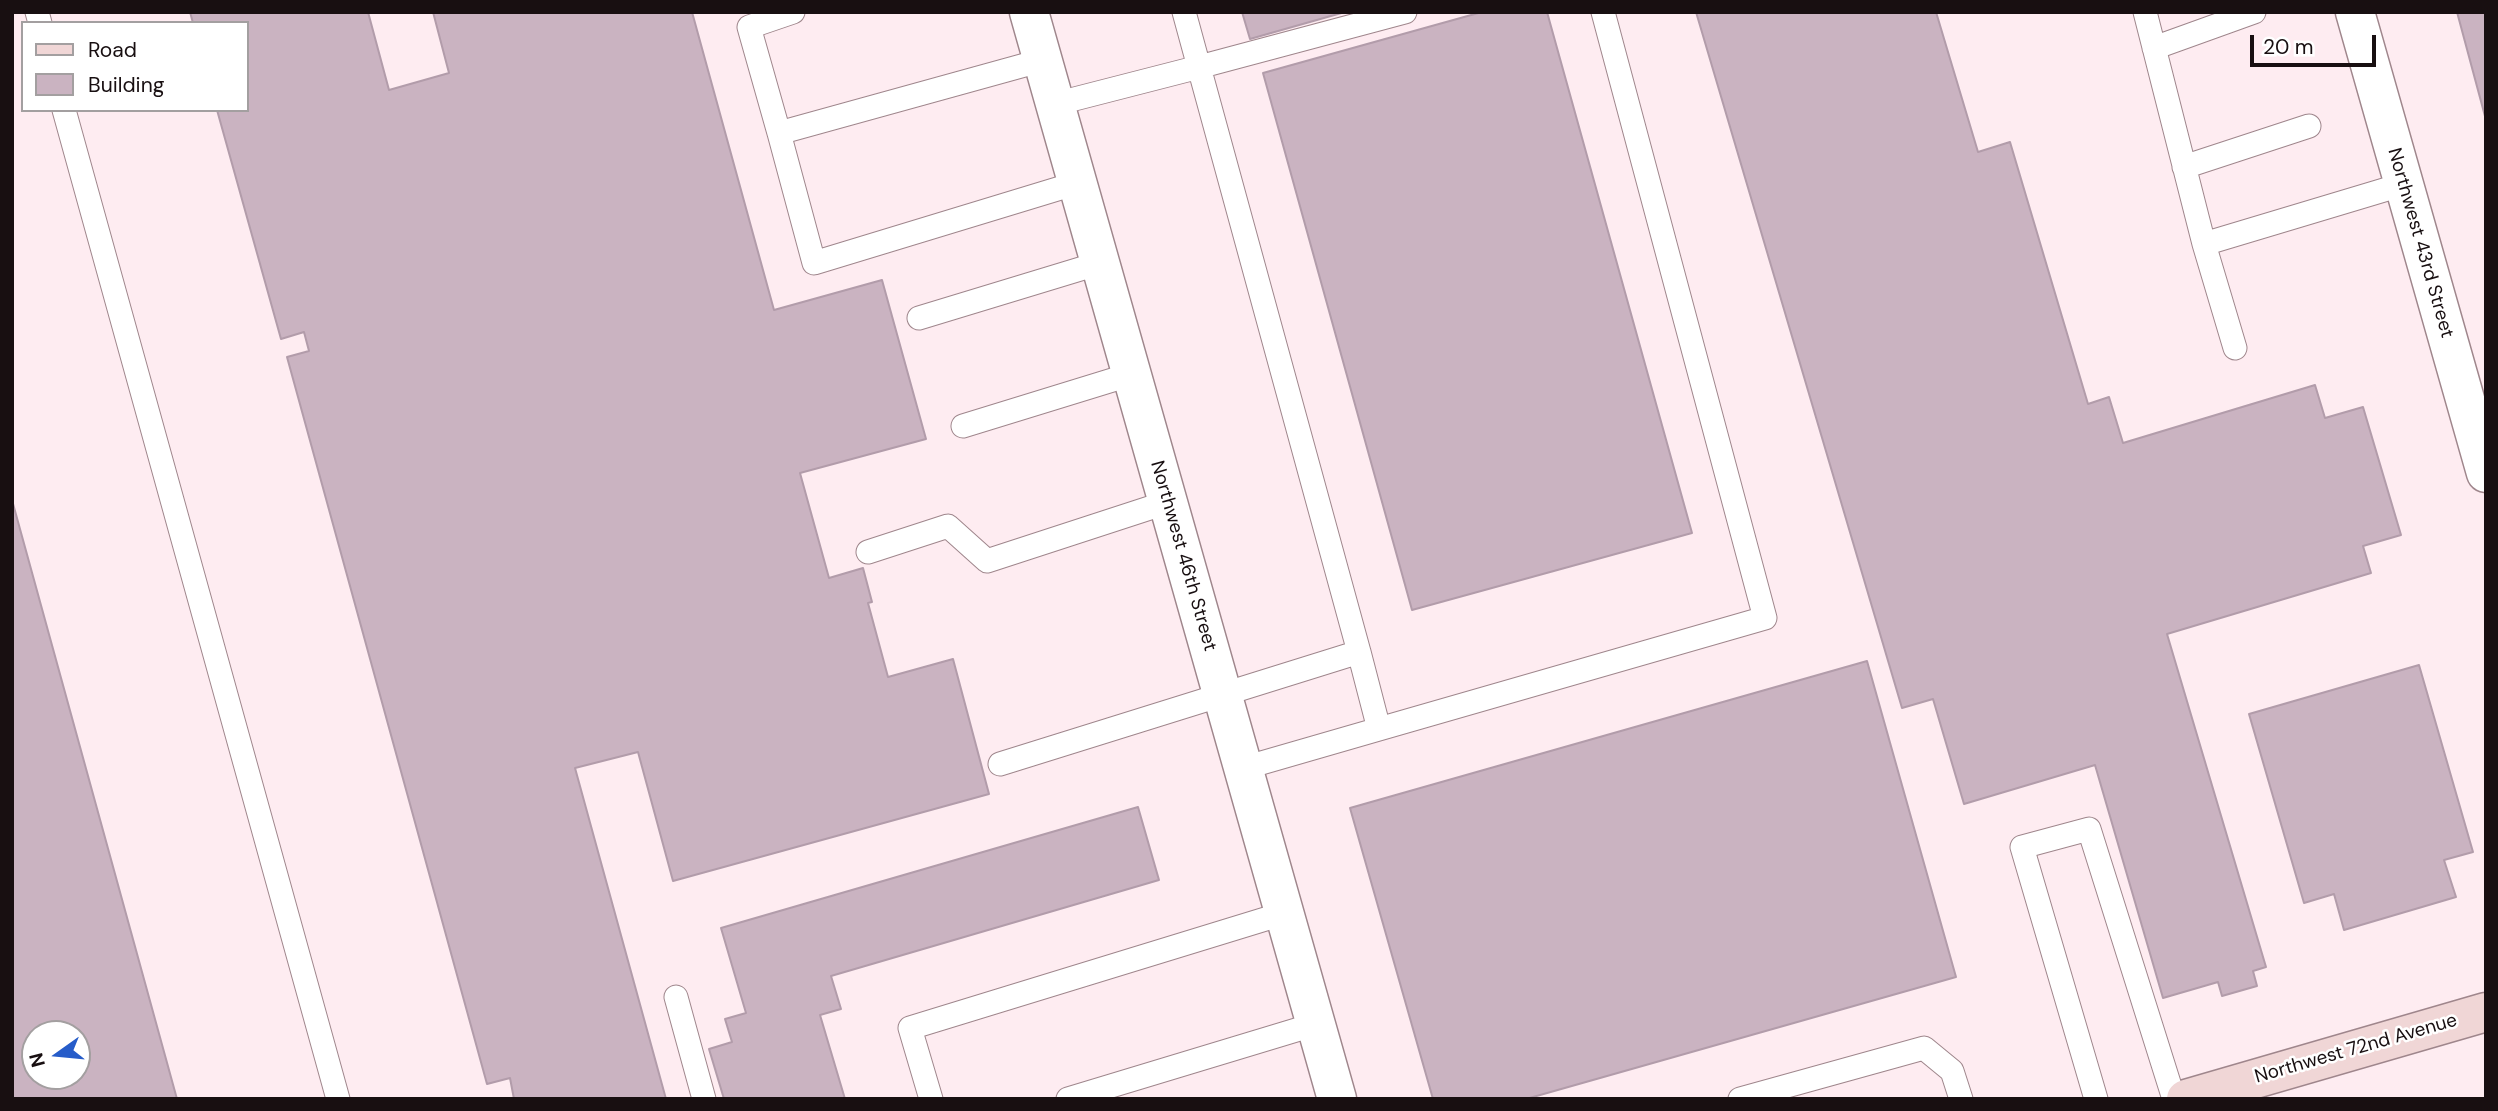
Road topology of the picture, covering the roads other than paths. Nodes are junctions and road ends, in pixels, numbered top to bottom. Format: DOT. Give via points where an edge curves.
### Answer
graph roads {
  1 [pos="793,12"];
  2 [pos="1029,12"];
  3 [pos="1184,12"];
  4 [pos="1405,12"];
  5 [pos="1602,12"];
  6 [pos="2145,12"];
  7 [pos="2254,12"];
  8 [pos="2355,12"];
  9 [pos="2154,48"];
  10 [pos="1043,60"];
  11 [pos="1199,67"];
  12 [pos="1055,104"];
  13 [pos="65,112"];
  14 [pos="2309,126"];
  15 [pos="779,133"];
  16 [pos="2185,167"];
  17 [pos="1077,183"];
  18 [pos="2404,184"];
  19 [pos="2204,244"];
  20 [pos="1100,263"];
  21 [pos="919,318"];
  22 [pos="2235,348"];
  23 [pos="1132,374"];
  24 [pos="963,426"];
  25 [pos="2486,473"];
  26 [pos="1168,502"];
  27 [pos="868,552"];
  28 [pos="1359,652"];
  29 [pos="1222,694"];
  30 [pos="1378,729"];
  31 [pos="1000,764"];
  32 [pos="1244,768"];
  33 [pos="1285,913"];
  34 [pos="676,997"];
  35 [pos="2486,1012"];
  36 [pos="1316,1024"];
  37 [pos="338,1099"];
  38 [pos="704,1099"];
  39 [pos="931,1099"];
  40 [pos="1068,1099"];
  41 [pos="1337,1099"];
  42 [pos="1740,1099"];
  43 [pos="1961,1099"];
  44 [pos="2096,1099"];
  45 [pos="2174,1099"];
  46 [pos="2186,1099"];
  1 -- 15 [label="lane" via="749,27"];
  2 -- 10 [label="street, Northwest 46th Street"];
  3 -- 11 [label="lane"];
  4 -- 11 [label="lane"];
  5 -- 30 [label="lane" via="1765,618"];
  6 -- 9 [label="lane"];
  7 -- 9 [label="lane"];
  8 -- 18 [label="street, Northwest 43rd Street"];
  9 -- 16 [label="lane"];
  10 -- 12 [label="street, Northwest 46th Street"];
  10 -- 15 [label="lane"];
  11 -- 12 [label="lane"];
  11 -- 28 [label="lane"];
  12 -- 17 [label="street, Northwest 46th Street"];
  13 -- 37 [label="lane"];
  14 -- 16 [label="lane"];
  15 -- 17 [label="lane" via="814,263"];
  16 -- 19 [label="lane"];
  17 -- 20 [label="street, Northwest 46th Street"];
  18 -- 19 [label="lane"];
  18 -- 25 [label="street, Northwest 43rd Street"];
  19 -- 22 [label="lane"];
  20 -- 21 [label="lane"];
  20 -- 23 [label="street, Northwest 46th Street"];
  23 -- 24 [label="lane"];
  23 -- 26 [label="street, Northwest 46th Street"];
  26 -- 27 [label="lane" via="987,561 948,526"];
  26 -- 29 [label="street, Northwest 46th Street"];
  28 -- 29 [label="lane"];
  28 -- 30 [label="lane"];
  29 -- 31 [label="lane"];
  29 -- 32 [label="street, Northwest 46th Street"];
  30 -- 32 [label="lane"];
  32 -- 33 [label="street, Northwest 46th Street"];
  33 -- 36 [label="street, Northwest 46th Street"];
  33 -- 39 [label="lane" via="910,1028"];
  34 -- 38 [label="lane"];
  35 -- 46 [label="main road, Northwest 72nd Avenue"];
  36 -- 40 [label="lane"];
  36 -- 41 [label="street, Northwest 46th Street"];
  42 -- 43 [label="lane" via="1924,1048 1952,1071"];
  44 -- 45 [label="lane" via="2022,847 2089,830"];
}
